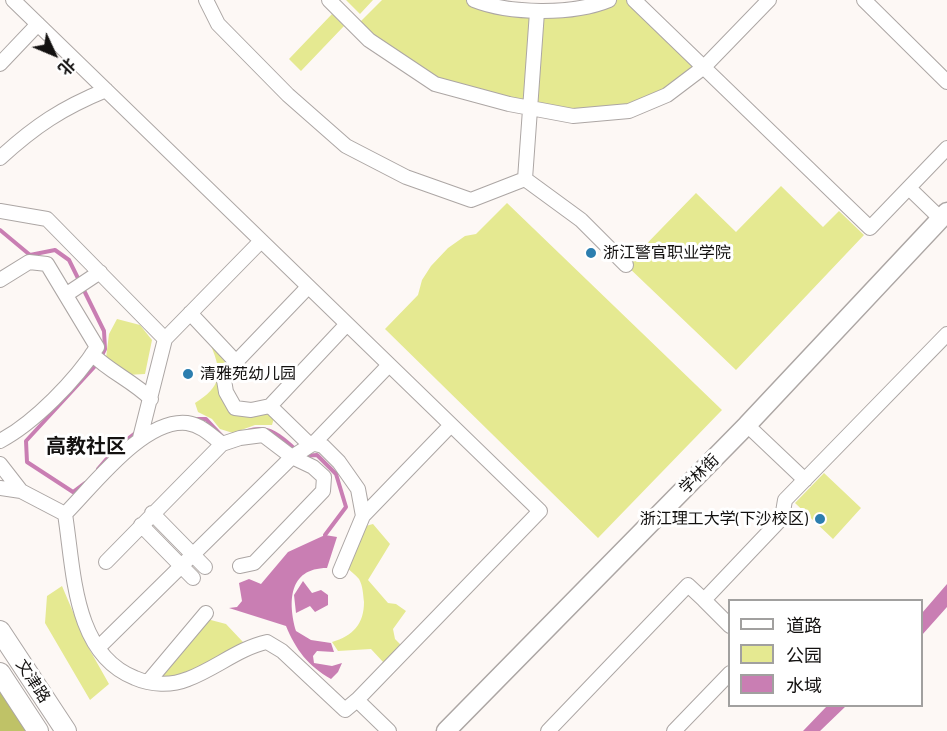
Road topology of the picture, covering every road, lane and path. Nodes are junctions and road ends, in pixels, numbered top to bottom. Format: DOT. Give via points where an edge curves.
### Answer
graph roads {
  1 [pos="13,0"];
  2 [pos="206,0"];
  3 [pos="330,0"];
  4 [pos="474,0"];
  5 [pos="609,0"];
  6 [pos="634,0"];
  7 [pos="769,0"];
  8 [pos="864,0"];
  9 [pos="537,12"];
  10 [pos="38,24"];
  11 [pos="0,64"];
  12 [pos="704,67"];
  13 [pos="947,82"];
  14 [pos="106,90"];
  15 [pos="530,108"];
  16 [pos="946,152"];
  17 [pos="0,158"];
  18 [pos="525,179"];
  19 [pos="909,188"];
  20 [pos="0,212"];
  21 [pos="944,216"];
  22 [pos="261,241"];
  23 [pos="626,265"];
  24 [pos="100,272"];
  25 [pos="0,280"];
  26 [pos="308,288"];
  27 [pos="75,289"];
  28 [pos="190,313"];
  29 [pos="347,324"];
  30 [pos="947,334"];
  31 [pos="165,339"];
  32 [pos="96,358"];
  33 [pos="236,362"];
  34 [pos="389,364"];
  35 [pos="151,399"];
  36 [pos="270,406"];
  37 [pos="451,425"];
  38 [pos="747,425"];
  39 [pos="140,438"];
  40 [pos="0,441"];
  41 [pos="222,444"];
  42 [pos="310,446"];
  43 [pos="292,457"];
  44 [pos="0,464"];
  45 [pos="805,480"];
  46 [pos="0,488"];
  47 [pos="21,491"];
  48 [pos="152,513"];
  49 [pos="65,514"];
  50 [pos="363,516"];
  51 [pos="141,525"];
  52 [pos="193,555"];
  53 [pos="105,562"];
  54 [pos="240,566"];
  55 [pos="181,567"];
  56 [pos="205,567"];
  57 [pos="340,571"];
  58 [pos="193,578"];
  59 [pos="704,600"];
  60 [pos="206,613"];
  61 [pos="728,625"];
  62 [pos="0,631"];
  63 [pos="98,648"];
  64 [pos="0,674"];
  65 [pos="728,674"];
  66 [pos="148,682"];
  67 [pos="357,700"];
  68 [pos="39,731"];
  69 [pos="66,731"];
  70 [pos="389,731"];
  71 [pos="446,731"];
  72 [pos="548,731"];
  73 [pos="674,731"];
  1 -- 10 [label="street"];
  2 -- 18 [label="street" via="218,24 288,95 346,146 406,177 471,200"];
  3 -- 15 [label="street" via="369,40 435,84"];
  4 -- 9 [label="street"];
  5 -- 9 [label="street" via="598,5"];
  6 -- 12 [label="street"];
  7 -- 12 [label="street"];
  8 -- 13 [label="street"];
  9 -- 15 [label="street"];
  10 -- 11 [label="street"];
  10 -- 14 [label="street"];
  12 -- 15 [label="street" via="667,95 630,111 573,116"];
  12 -- 19 [label="street" via="870,228"];
  14 -- 17 [label="street" via="66,107 28,132"];
  14 -- 22 [label="street"];
  15 -- 18 [label="street"];
  16 -- 19 [label="street"];
  18 -- 23 [label="street" via="581,220"];
  19 -- 21 [label="street"];
  20 -- 24 [label="street" via="47,219"];
  21 -- 38 [label="main road, 学林街"];
  22 -- 26 [label="street"];
  22 -- 28 [label="street"];
  24 -- 27 [label="street"];
  24 -- 31 [label="street"];
  25 -- 27 [label="street" via="29,262 47,264"];
  26 -- 29 [label="street"];
  26 -- 33 [label="street"];
  27 -- 32 [label="street" via="97,346"];
  28 -- 31 [label="street"];
  28 -- 33 [label="street"];
  29 -- 34 [label="street"];
  29 -- 36 [label="street"];
  30 -- 45 [label="street"];
  31 -- 35 [label="street"];
  32 -- 35 [label="street"];
  32 -- 40 [label="street" via="15,433"];
  33 -- 36 [label="street" via="224,380 235,408"];
  34 -- 37 [label="street"];
  34 -- 42 [label="street"];
  35 -- 39 [label="street"];
  36 -- 42 [label="street"];
  37 -- 50 [label="street"];
  37 -- 67 [label="street" via="540,511"];
  38 -- 45 [label="street"];
  38 -- 71 [label="main road, 学林街"];
  39 -- 41 [label="street" via="164,426 186,423 202,428"];
  39 -- 49 [label="street"];
  41 -- 43 [label="street" via="263,435"];
  41 -- 48 [label="street"];
  42 -- 43 [label="street"];
  42 -- 50 [label="street" via="323,446 339,462 358,489"];
  43 -- 52 [label="street"];
  43 -- 54 [label="street" via="324,477 323,491 254,563"];
  44 -- 47 [label="street"];
  45 -- 59 [label="street" via="785,500 783,518"];
  46 -- 47 [label="street"];
  47 -- 49 [label="street"];
  48 -- 51 [label="street"];
  48 -- 52 [label="street"];
  49 -- 63 [label="street" via="79,605 87,632"];
  50 -- 57 [label="street"];
  51 -- 53 [label="street"];
  51 -- 55 [label="street"];
  52 -- 55 [label="street"];
  52 -- 56 [label="street"];
  55 -- 58 [label="street"];
  55 -- 63 [label="street"];
  59 -- 61 [label="street"];
  59 -- 72 [label="street" via="688,585"];
  60 -- 66 [label="street"];
  62 -- 69 [label="main road, 文津路"];
  63 -- 66 [label="street" via="119,672"];
  64 -- 68 [label="main road, 文津路"];
  65 -- 73 [label="street"];
  66 -- 67 [label="street" via="187,680 267,642 282,651 345,710"];
  67 -- 70 [label="street"];
}
